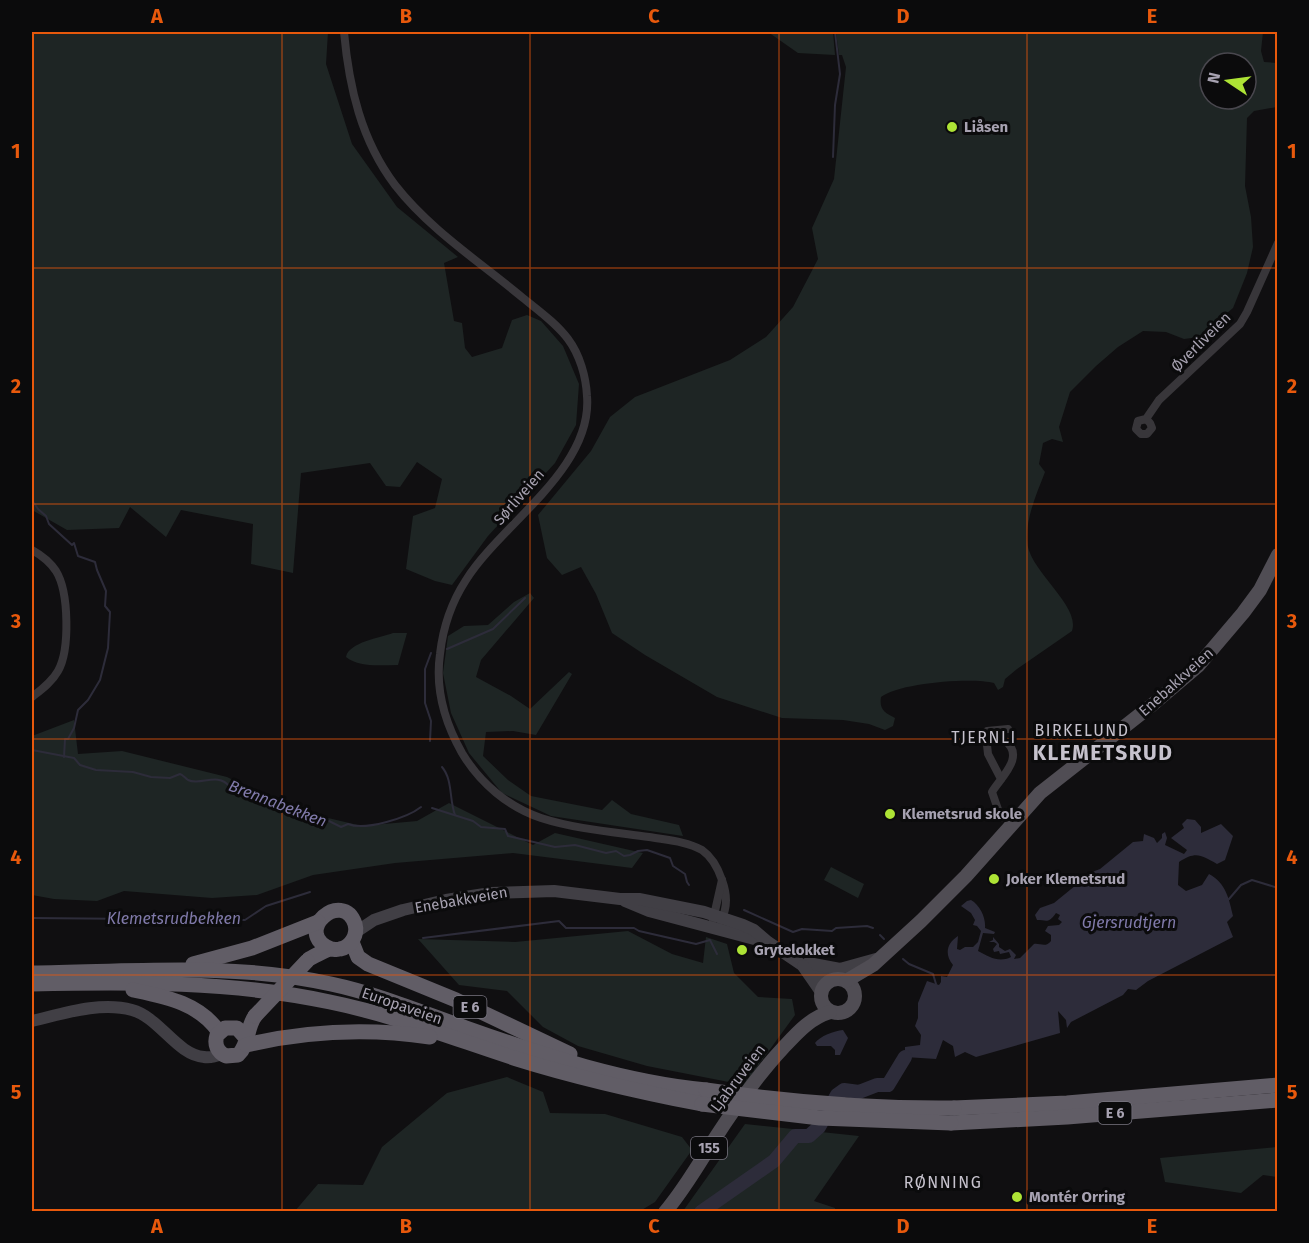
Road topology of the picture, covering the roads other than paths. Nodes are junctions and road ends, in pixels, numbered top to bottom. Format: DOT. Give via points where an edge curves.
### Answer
graph roads {
  1 [pos="344,32"];
  2 [pos="1278,243"];
  3 [pos="1146,419"];
  4 [pos="32,550"];
  5 [pos="1278,555"];
  6 [pos="32,697"];
  7 [pos="1008,729"];
  8 [pos="987,745"];
  9 [pos="1001,779"];
  10 [pos="1001,818"];
  11 [pos="351,917"];
  12 [pos="374,920"];
  13 [pos="717,920"];
  14 [pos="318,930"];
  15 [pos="354,937"];
  16 [pos="331,949"];
  17 [pos="308,960"];
  18 [pos="877,962"];
  19 [pos="800,963"];
  20 [pos="32,974"];
  21 [pos="163,977"];
  22 [pos="831,980"];
  23 [pos="32,984"];
  24 [pos="104,984"];
  25 [pos="850,986"];
  26 [pos="824,1002"];
  27 [pos="254,1017"];
  28 [pos="32,1021"];
  29 [pos="223,1039"];
  30 [pos="245,1041"];
  31 [pos="473,1044"];
  32 [pos="596,1069"];
  33 [pos="1278,1085"];
  34 [pos="704,1097"];
  35 [pos="1278,1100"];
  36 [pos="953,1115"];
  37 [pos="665,1212"];
  1 -- 13 [label="street, Sørliveien" via="352,92 366,137 391,179 443,233 561,332 576,351 586,385 587,413 582,436 572,455 470,573 446,621 439,659 439,689 453,736 476,773 512,804 539,817 685,843 703,851 719,870 727,892"];
  2 -- 3 [label="street, Øverliveien" via="1240,324 1159,400"];
  4 -- 6 [label="street" via="56,571 63,593 66,627 59,669"];
  5 -- 18 [label="main road, Enebakkveien / 155" via="1250,604 1198,666 1040,793 966,876"];
  7 -- 9 [label="street" via="987,731 1008,744 1012,755 1011,767"];
  8 -- 9 [label="street"];
  9 -- 10 [label="street" via="992,793"];
  11 -- 12 [label="main road, Enebakkveien"];
  11 -- 14 [label="highway, E 6" via="333,911 324,915"];
  11 -- 15 [label="highway, E 6"];
  12 -- 13 [label="main road, Enebakkveien" via="436,902 510,891 554,891 620,899 649,911"];
  12 -- 15 [label="main road, Enebakkveien"];
  13 -- 19 [label="main road, Enebakkveien" via="768,942"];
  14 -- 16 [label="highway" via="322,944"];
  14 -- 17 [label="highway"];
  14 -- 21 [label="highway, E 6"];
  15 -- 16 [label="highway" via="344,948"];
  15 -- 32 [label="highway, E 6" via="358,957 368,964 456,1000"];
  16 -- 17 [label="highway"];
  17 -- 27 [label="highway, bridge"];
  18 -- 19 [label="main road" via="840,969"];
  18 -- 25 [label="main road, Enebakkveien / 155"];
  19 -- 22 [label="main road, Enebakkveien"];
  19 -- 26 [label="main road, Enebakkveien"];
  20 -- 21 [label="highway, E 6"];
  21 -- 24 [label="highway, E 6"];
  21 -- 31 [label="highway, Europaveien / E 6" via="330,1002 392,1017"];
  21 -- 32 [label="highway, Europaveien / E 6" via="258,973 330,984"];
  22 -- 25 [label="main road, Enebakkveien" via="839,979"];
  22 -- 26 [label="main road, 155" via="825,985"];
  23 -- 24 [label="highway, E 6"];
  24 -- 29 [label="highway, E 6" via="185,1004 204,1015"];
  25 -- 26 [label="main road, Enebakkveien / 155" via="855,1002 843,1013"];
  26 -- 37 [label="main road, Ljabruveien / 155" via="818,1017 802,1028 748,1090"];
  27 -- 29 [label="highway"];
  27 -- 30 [label="highway"];
  28 -- 29 [label="main road" via="98,1008 130,1009 143,1014 198,1056"];
  29 -- 30 [label="highway, E 6" via="241,1030"];
  29 -- 30 [label="highway, E 6" via="235,1056 242,1052"];
  30 -- 31 [label="highway, E 6" via="377,1031"];
  31 -- 34 [label="highway, Europaveien / E 6" via="562,1073 653,1095"];
  32 -- 34 [label="highway, Europaveien / E 6"];
  33 -- 36 [label="highway, E 6"];
  34 -- 36 [label="highway, E 6, bridge" via="820,1118"];
  35 -- 36 [label="highway, E 6" via="1067,1117"];
}
